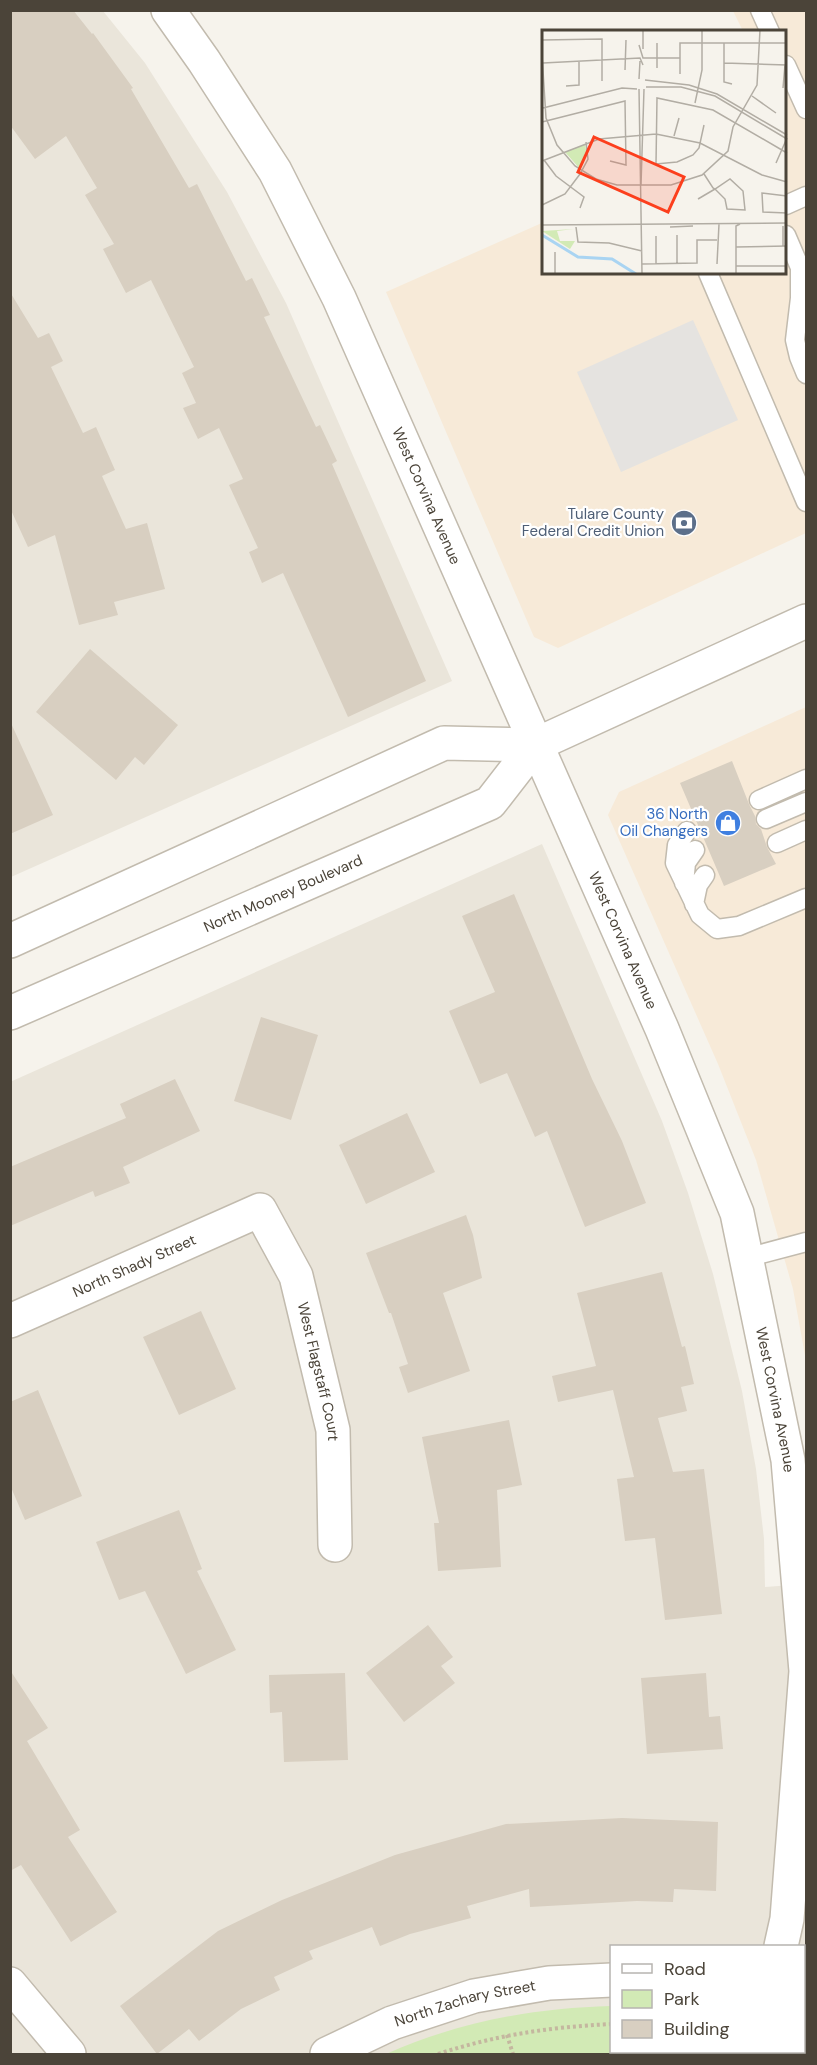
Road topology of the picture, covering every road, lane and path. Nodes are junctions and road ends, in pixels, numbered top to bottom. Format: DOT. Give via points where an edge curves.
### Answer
graph roads {
  1 [pos="168,10"];
  2 [pos="760,10"];
  3 [pos="769,30"];
  4 [pos="787,67"];
  5 [pos="807,109"];
  6 [pos="807,196"];
  7 [pos="787,205"];
  8 [pos="787,237"];
  9 [pos="708,274"];
  10 [pos="803,275"];
  11 [pos="807,374"];
  12 [pos="807,502"];
  13 [pos="807,621"];
  14 [pos="535,744"];
  15 [pos="807,779"];
  16 [pos="759,800"];
  17 [pos="807,802"];
  18 [pos="766,819"];
  19 [pos="807,830"];
  20 [pos="687,831"];
  21 [pos="777,843"];
  22 [pos="695,850"];
  23 [pos="705,875"];
  24 [pos="684,883"];
  25 [pos="807,898"];
  26 [pos="694,904"];
  27 [pos="10,941"];
  28 [pos="10,1013"];
  29 [pos="260,1210"];
  30 [pos="807,1242"];
  31 [pos="746,1258"];
  32 [pos="10,1321"];
  33 [pos="335,1545"];
  34 [pos="781,1945"];
  35 [pos="610,1980"];
  36 [pos="10,1984"];
  37 [pos="610,2024"];
  38 [pos="507,2035"];
  39 [pos="69,2055"];
  40 [pos="327,2055"];
  41 [pos="438,2055"];
  42 [pos="513,2055"];
  1 -- 14 [label="street, West Corvina Avenue" via="275,171 333,287"];
  2 -- 3 [label="lane"];
  4 -- 5 [label="lane"];
  6 -- 7 [label="lane"];
  8 -- 10 [label="lane"];
  9 -- 12 [label="lane"];
  10 -- 11 [label="lane" via="795,340"];
  13 -- 14 [label="street, North Mooney Boulevard"];
  14 -- 27 [label="street, North Mooney Boulevard" via="444,743"];
  14 -- 28 [label="street, North Mooney Boulevard" via="490,803"];
  14 -- 31 [label="street, West Corvina Avenue" via="662,1029 737,1213"];
  15 -- 16 [label="lane"];
  17 -- 18 [label="lane"];
  19 -- 21 [label="lane"];
  20 -- 24 [label="lane" via="677,845 675,863"];
  22 -- 24 [label="lane" via="686,863"];
  23 -- 26 [label="lane"];
  24 -- 26 [label="lane"];
  25 -- 26 [label="lane" via="739,926 717,928 700,915"];
  29 -- 32 [label="street, North Shady Street"];
  29 -- 33 [label="street, West Flagstaff Court" via="296,1276 333,1430"];
  30 -- 31 [label="lane"];
  31 -- 34 [label="street, West Corvina Avenue" via="788,1461 806,1671"];
  35 -- 40 [label="street, North Zachary Street" via="549,1983 474,1996 392,2023"];
  36 -- 39 [label="street"];
  37 -- 38 [label="path"];
  38 -- 41 [label="path"];
  38 -- 42 [label="path"];
}
